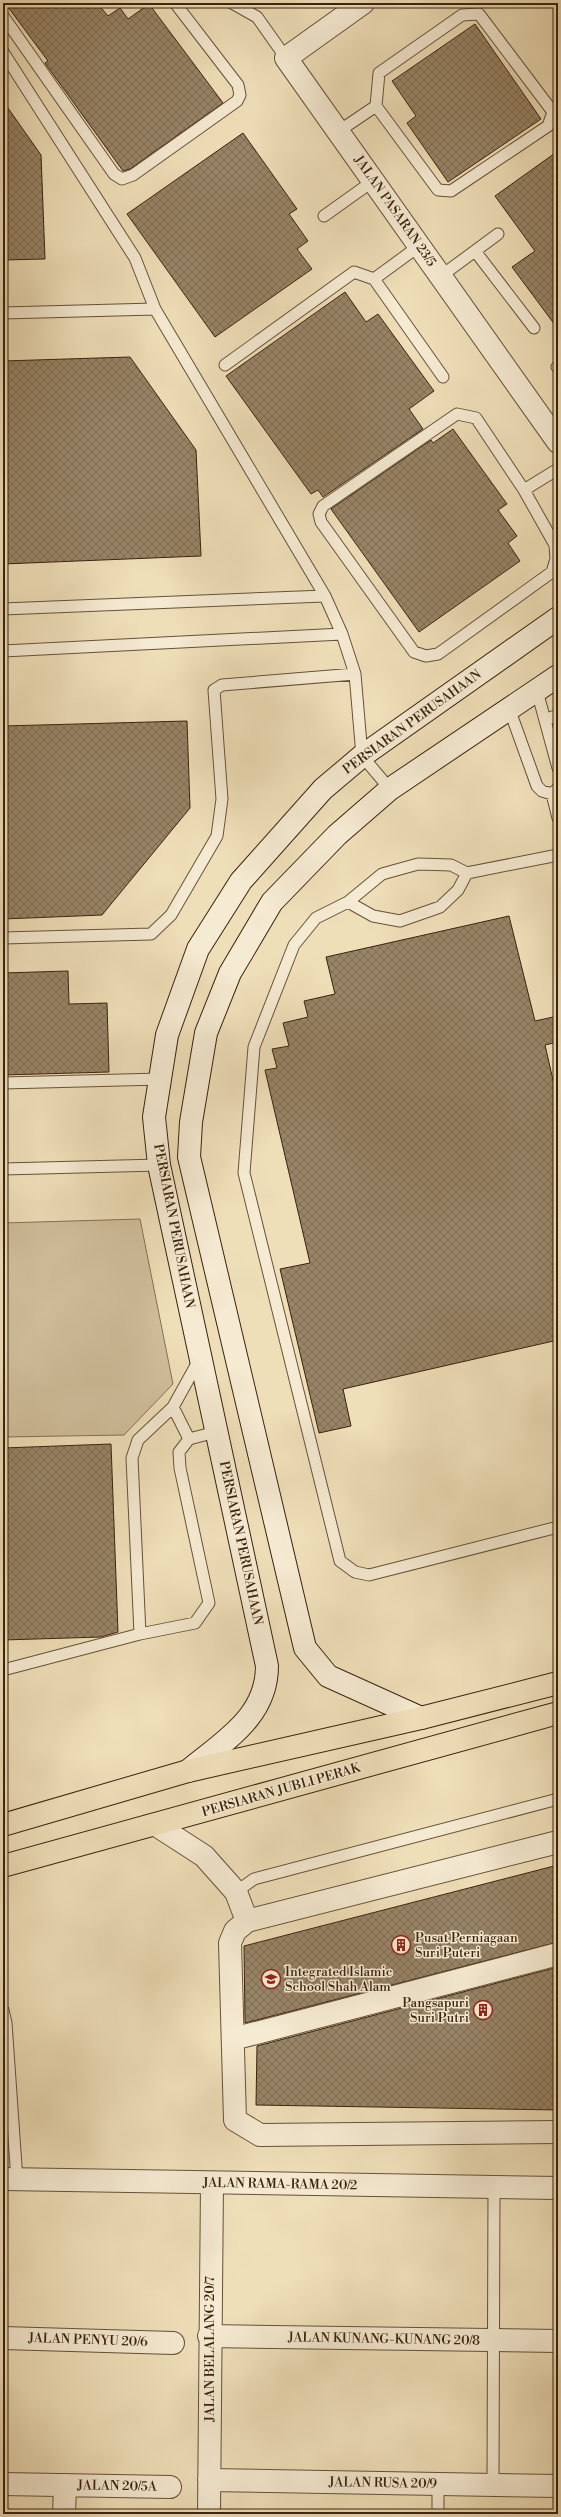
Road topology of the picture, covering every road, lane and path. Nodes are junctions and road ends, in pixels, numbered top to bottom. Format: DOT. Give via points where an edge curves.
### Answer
graph roads {
  1 [pos="175,3"];
  2 [pos="232,3"];
  3 [pos="362,3"];
  4 [pos="3,16"];
  5 [pos="3,52"];
  6 [pos="286,58"];
  7 [pos="376,106"];
  8 [pos="339,131"];
  9 [pos="373,182"];
  10 [pos="324,216"];
  11 [pos="498,234"];
  12 [pos="419,246"];
  13 [pos="475,251"];
  14 [pos="441,276"];
  15 [pos="374,279"];
  16 [pos="155,309"];
  17 [pos="3,314"];
  18 [pos="534,328"];
  19 [pos="225,365"];
  20 [pos="443,377"];
  21 [pos="558,442"];
  22 [pos="558,469"];
  23 [pos="524,490"];
  24 [pos="325,596"];
  25 [pos="3,609"];
  26 [pos="558,618"];
  27 [pos="342,634"];
  28 [pos="3,651"];
  29 [pos="355,674"];
  30 [pos="558,676"];
  31 [pos="537,691"];
  32 [pos="510,711"];
  33 [pos="558,715"];
  34 [pos="545,720"];
  35 [pos="362,756"];
  36 [pos="558,768"];
  37 [pos="390,789"];
  38 [pos="555,791"];
  39 [pos="558,818"];
  40 [pos="558,855"];
  41 [pos="468,874"];
  42 [pos="348,902"];
  43 [pos="3,938"];
  44 [pos="161,1079"];
  45 [pos="3,1083"];
  46 [pos="159,1165"];
  47 [pos="3,1169"];
  48 [pos="201,1357"];
  49 [pos="173,1407"];
  50 [pos="216,1432"];
  51 [pos="189,1439"];
  52 [pos="558,1527"];
  53 [pos="140,1634"];
  54 [pos="3,1670"];
  55 [pos="558,1683"];
  56 [pos="558,1713"];
  57 [pos="421,1718"];
  58 [pos="188,1771"];
  59 [pos="558,1799"];
  60 [pos="3,1825"];
  61 [pos="156,1825"];
  62 [pos="558,1842"];
  63 [pos="3,1866"];
  64 [pos="236,1892"];
  65 [pos="247,1921"];
  66 [pos="558,1954"];
  67 [pos="3,2010"];
  68 [pos="233,2039"];
  69 [pos="558,2132"];
  70 [pos="10,2179"];
  71 [pos="212,2183"];
  72 [pos="494,2188"];
  73 [pos="558,2188"];
  74 [pos="209,2336"];
  75 [pos="3,2338"];
  76 [pos="494,2340"];
  77 [pos="558,2341"];
  78 [pos="173,2343"];
  79 [pos="209,2480"];
  80 [pos="3,2484"];
  81 [pos="438,2484"];
  82 [pos="493,2484"];
  83 [pos="65,2485"];
  84 [pos="558,2486"];
  85 [pos="170,2488"];
  86 [pos="64,2514"];
  87 [pos="209,2514"];
  88 [pos="438,2514"];
  1 -- 4 [label="lane" via="238,85 240,95 237,101 133,175 122,179 114,174"];
  2 -- 6 [label="lane" via="257,17"];
  3 -- 6 [label="street"];
  5 -- 16 [label="lane" via="135,258"];
  6 -- 8 [label="street, JALAN PASARAN 23/5"];
  7 -- 7 [label="lane" via="438,190 451,191 548,126 553,112 479,14 462,14 379,74"];
  7 -- 8 [label="lane"];
  8 -- 9 [label="street, JALAN PASARAN 23/5"];
  9 -- 10 [label="lane"];
  9 -- 12 [label="street, JALAN PASARAN 23/5"];
  11 -- 13 [label="lane"];
  12 -- 14 [label="street, JALAN PASARAN 23/5"];
  12 -- 15 [label="lane"];
  13 -- 14 [label="lane"];
  13 -- 18 [label="lane"];
  14 -- 21 [label="street, JALAN PASARAN 23/5"];
  15 -- 19 [label="lane" via="354,272"];
  15 -- 20 [label="lane"];
  16 -- 17 [label="lane"];
  16 -- 24 [label="lane"];
  22 -- 23 [label="lane"];
  23 -- 23 [label="lane" via="555,545 556,559 552,572 438,654 426,656 414,652 321,522 319,514 322,506 457,414 476,418"];
  24 -- 25 [label="lane"];
  24 -- 27 [label="lane"];
  26 -- 35 [label="street, PERSIARAN PERUSAHAAN"];
  27 -- 28 [label="lane"];
  27 -- 29 [label="lane"];
  29 -- 35 [label="lane"];
  29 -- 43 [label="lane" via="222,685 214,690 222,798 217,836 171,915 151,934"];
  30 -- 31 [label="street"];
  31 -- 32 [label="street"];
  31 -- 34 [label="lane"];
  32 -- 37 [label="street"];
  32 -- 38 [label="lane" via="537,786 542,791"];
  33 -- 34 [label="lane"];
  34 -- 36 [label="lane"];
  35 -- 37 [label="lane"];
  35 -- 44 [label="street, PERSIARAN PERUSAHAAN" via="323,789 241,881 198,949 167,1034"];
  37 -- 57 [label="street" via="337,835 272,902 230,973 206,1033 190,1122 189,1157 305,1648 328,1676"];
  38 -- 39 [label="lane"];
  40 -- 41 [label="lane"];
  41 -- 42 [label="lane" via="451,865 418,864 382,874"];
  41 -- 42 [label="lane" via="458,890 440,907 400,921 373,916"];
  42 -- 52 [label="lane" via="316,918 294,945 254,1047 244,1173 340,1561 355,1572 369,1575"];
  44 -- 45 [label="lane"];
  44 -- 46 [label="street, PERSIARAN PERUSAHAAN" via="154,1118"];
  46 -- 47 [label="lane"];
  46 -- 48 [label="street, PERSIARAN PERUSAHAAN"];
  48 -- 49 [label="lane"];
  48 -- 50 [label="street, PERSIARAN PERUSAHAAN"];
  49 -- 51 [label="lane"];
  49 -- 53 [label="lane" via="138,1440 132,1458"];
  50 -- 51 [label="lane"];
  50 -- 58 [label="street, PERSIARAN PERUSAHAAN" via="267,1666 267,1682 260,1703 242,1726"];
  51 -- 53 [label="lane" via="179,1452 180,1468 209,1603 195,1623"];
  53 -- 54 [label="lane"];
  55 -- 57 [label="main road"];
  56 -- 61 [label="main road, PERSIARAN JUBLI PERAK"];
  57 -- 58 [label="main road"];
  58 -- 60 [label="main road"];
  59 -- 64 [label="lane" via="254,1879"];
  61 -- 63 [label="main road, PERSIARAN JUBLI PERAK"];
  61 -- 64 [label="street" via="204,1856"];
  62 -- 65 [label="street"];
  64 -- 65 [label="street"];
  65 -- 68 [label="street" via="235,1931 230,1943"];
  66 -- 68 [label="street"];
  67 -- 70 [label="lane" via="6,2023"];
  68 -- 69 [label="street" via="235,2120 260,2136"];
  70 -- 71 [label="street, JALAN RAMA-RAMA 20/2"];
  71 -- 72 [label="street, JALAN RAMA-RAMA 20/2"];
  71 -- 74 [label="street, JALAN BELALANG 20/7"];
  72 -- 73 [label="street, JALAN RAMA-RAMA 20/2"];
  72 -- 76 [label="lane"];
  74 -- 76 [label="street, JALAN KUNANG-KUNANG 20/8"];
  74 -- 79 [label="street, JALAN BELALANG 20/7"];
  75 -- 78 [label="street, JALAN PENYU 20/6"];
  76 -- 77 [label="street, JALAN KUNANG-KUNANG 20/8"];
  76 -- 82 [label="lane"];
  79 -- 81 [label="street, JALAN RUSA 20/9"];
  79 -- 87 [label="street, JALAN BELALANG 20/7"];
  80 -- 83 [label="street, JALAN 20/5A"];
  81 -- 82 [label="street, JALAN RUSA 20/9"];
  81 -- 88 [label="lane"];
  82 -- 84 [label="street, JALAN RUSA 20/9"];
  83 -- 85 [label="street, JALAN 20/5A"];
  83 -- 86 [label="street, JALAN 20/5A"];
}
